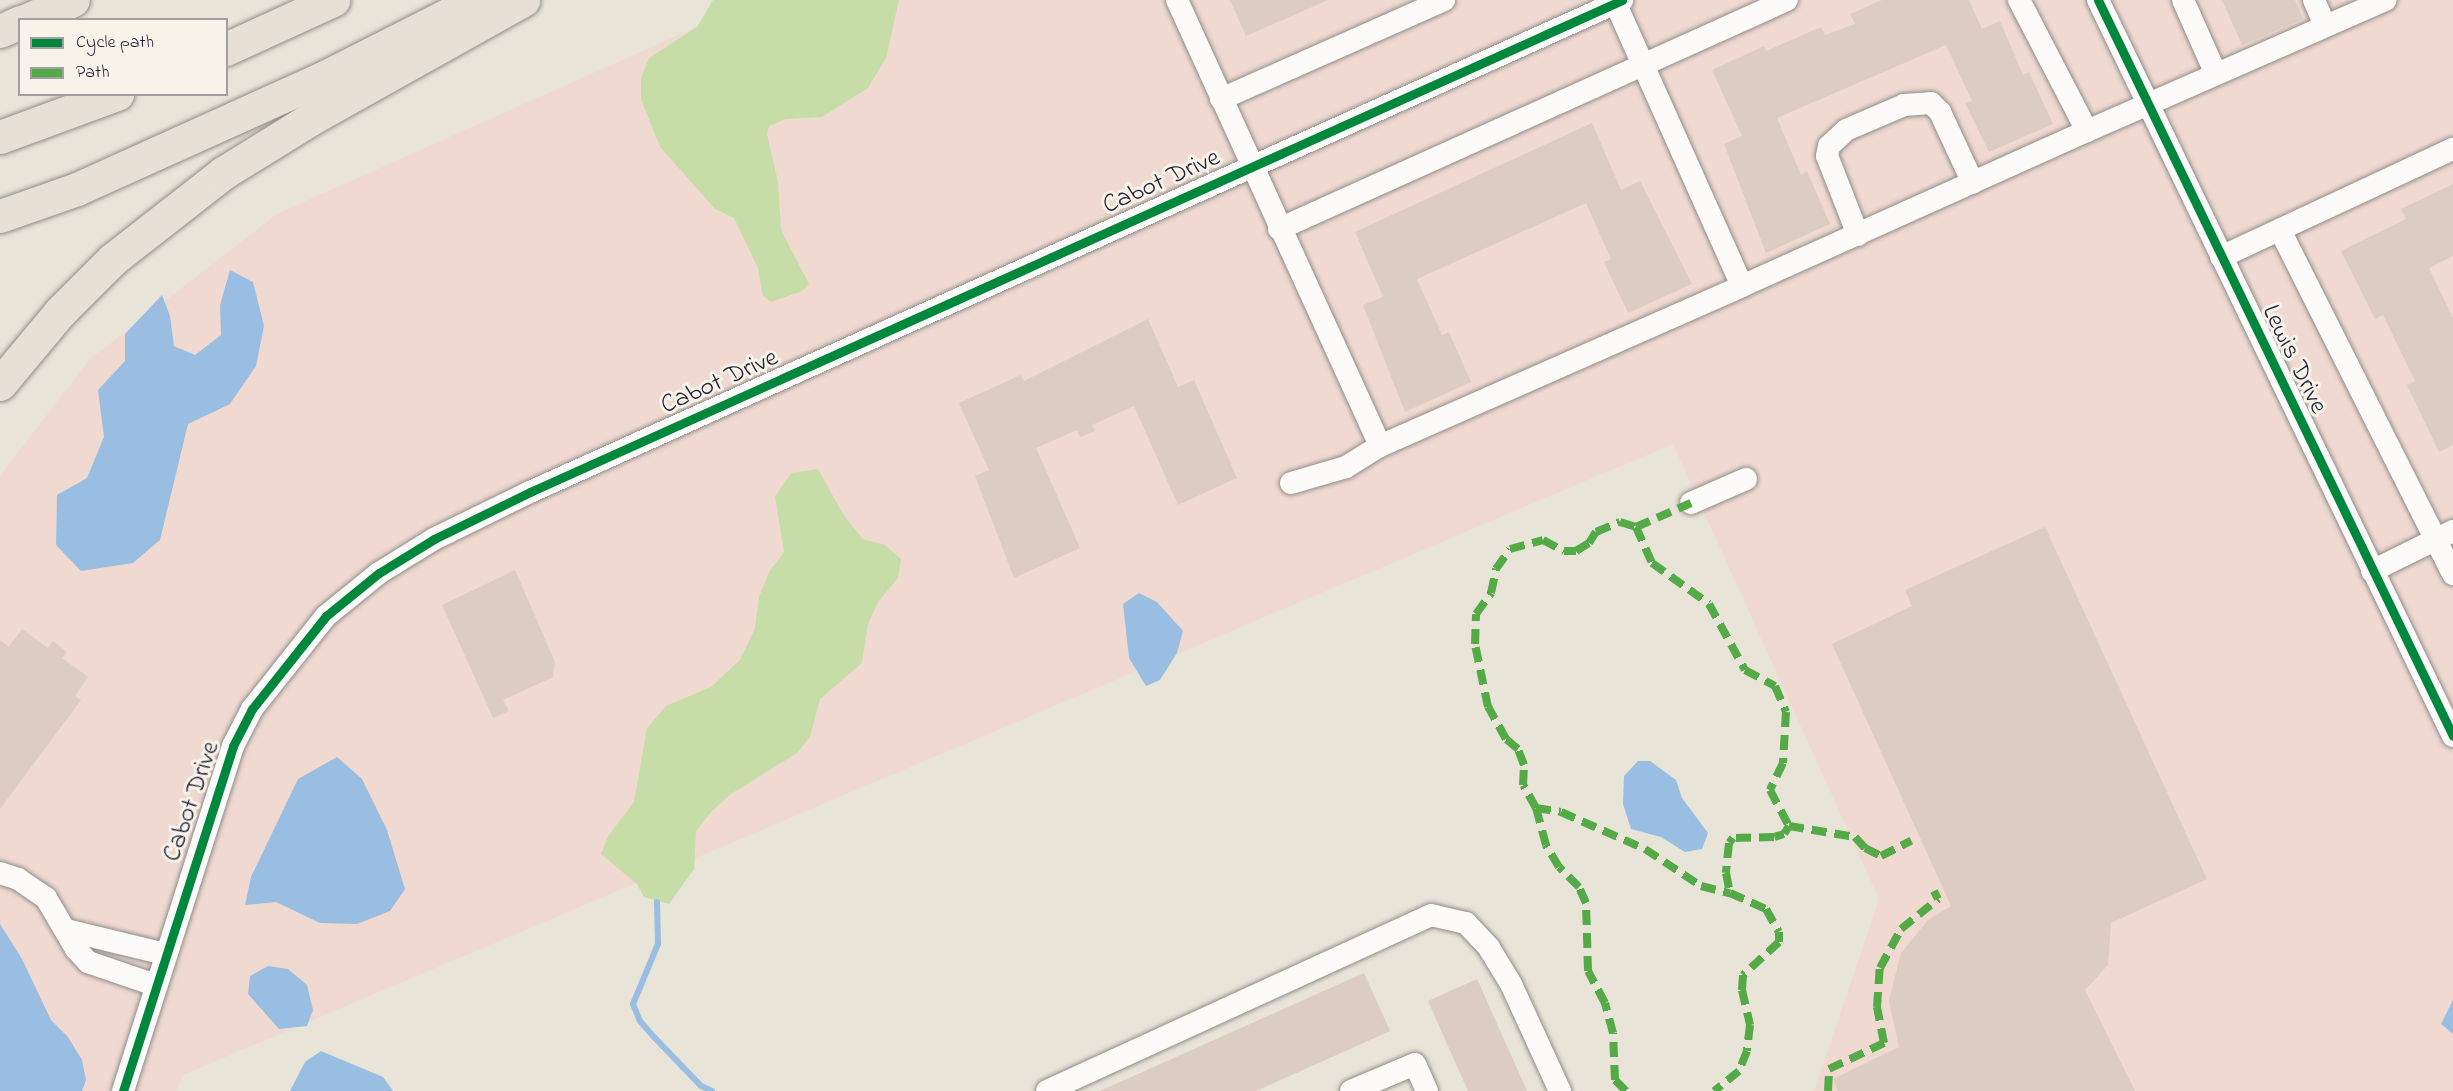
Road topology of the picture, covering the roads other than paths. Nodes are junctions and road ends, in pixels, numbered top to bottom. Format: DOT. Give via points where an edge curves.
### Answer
graph roads {
  1 [pos="74,0"];
  2 [pos="333,0"];
  3 [pos="477,0"];
  4 [pos="523,0"];
  5 [pos="1177,0"];
  6 [pos="1444,0"];
  7 [pos="1787,0"];
  8 [pos="2019,0"];
  9 [pos="2098,0"];
  10 [pos="2183,0"];
  11 [pos="2314,0"];
  12 [pos="1617,1"];
  13 [pos="2379,1"];
  14 [pos="32,18"];
  15 [pos="18,23"];
  16 [pos="2325,26"];
  17 [pos="0,31"];
  18 [pos="228,48"];
  19 [pos="1642,63"];
  20 [pos="2216,74"];
  21 [pos="112,96"];
  22 [pos="1221,99"];
  23 [pos="2148,104"];
  24 [pos="2087,131"];
  25 [pos="0,137"];
  26 [pos="2453,149"];
  27 [pos="1250,166"];
  28 [pos="1973,183"];
  29 [pos="0,216"];
  30 [pos="1279,229"];
  31 [pos="2280,230"];
  32 [pos="1858,235"];
  33 [pos="2221,257"];
  34 [pos="1742,286"];
  35 [pos="0,384"];
  36 [pos="1380,446"];
  37 [pos="1746,479"];
  38 [pos="1291,483"];
  39 [pos="1691,503"];
  40 [pos="2444,535"];
  41 [pos="2372,571"];
  42 [pos="2453,574"];
  43 [pos="2453,736"];
  44 [pos="0,873"];
  45 [pos="66,930"];
  46 [pos="165,954"];
  47 [pos="155,985"];
  48 [pos="123,1091"];
  49 [pos="1047,1091"];
  50 [pos="1351,1091"];
  51 [pos="1427,1091"];
  52 [pos="1560,1091"];
  1 -- 14 [label="highway"];
  2 -- 18 [label="highway"];
  3 -- 29 [label="highway" via="323,78 77,189"];
  4 -- 35 [label="highway" via="312,118 223,173 113,260 60,312"];
  5 -- 22 [label="street"];
  6 -- 22 [label="street"];
  7 -- 19 [label="street"];
  8 -- 24 [label="street"];
  9 -- 23 [label="street, Lewis Drive"];
  10 -- 20 [label="street"];
  11 -- 16 [label="street"];
  12 -- 19 [label="street"];
  12 -- 27 [label="street, Cabot Drive"];
  13 -- 16 [label="street"];
  15 -- 17 [label="highway"];
  16 -- 20 [label="street"];
  19 -- 30 [label="street"];
  19 -- 34 [label="street"];
  20 -- 23 [label="street"];
  21 -- 25 [label="highway"];
  22 -- 27 [label="street"];
  23 -- 24 [label="street"];
  23 -- 33 [label="street, Lewis Drive"];
  24 -- 28 [label="street"];
  26 -- 31 [label="street"];
  27 -- 30 [label="street"];
  27 -- 46 [label="street, Cabot Drive" via="530,492 434,539 379,573 326,616 252,709 233,746"];
  28 -- 32 [label="street"];
  28 -- 32 [label="street" via="1940,112 1931,103 1904,105 1856,126 1835,138 1827,156"];
  30 -- 36 [label="street"];
  31 -- 33 [label="street"];
  31 -- 40 [label="street"];
  32 -- 34 [label="street"];
  33 -- 41 [label="street, Lewis Drive"];
  34 -- 36 [label="street"];
  36 -- 38 [label="street" via="1346,467"];
  37 -- 39 [label="street"];
  40 -- 41 [label="street"];
  40 -- 42 [label="street"];
  41 -- 43 [label="street, Lewis Drive"];
  44 -- 45 [label="street" via="37,890 54,907"];
  45 -- 46 [label="street"];
  45 -- 47 [label="street" via="88,962"];
  46 -- 47 [label="street, Cabot Drive"];
  47 -- 48 [label="street, Cabot Drive"];
  49 -- 52 [label="street" via="1431,915 1466,923 1489,948 1511,984"];
  50 -- 51 [label="street" via="1415,1064"];
}
